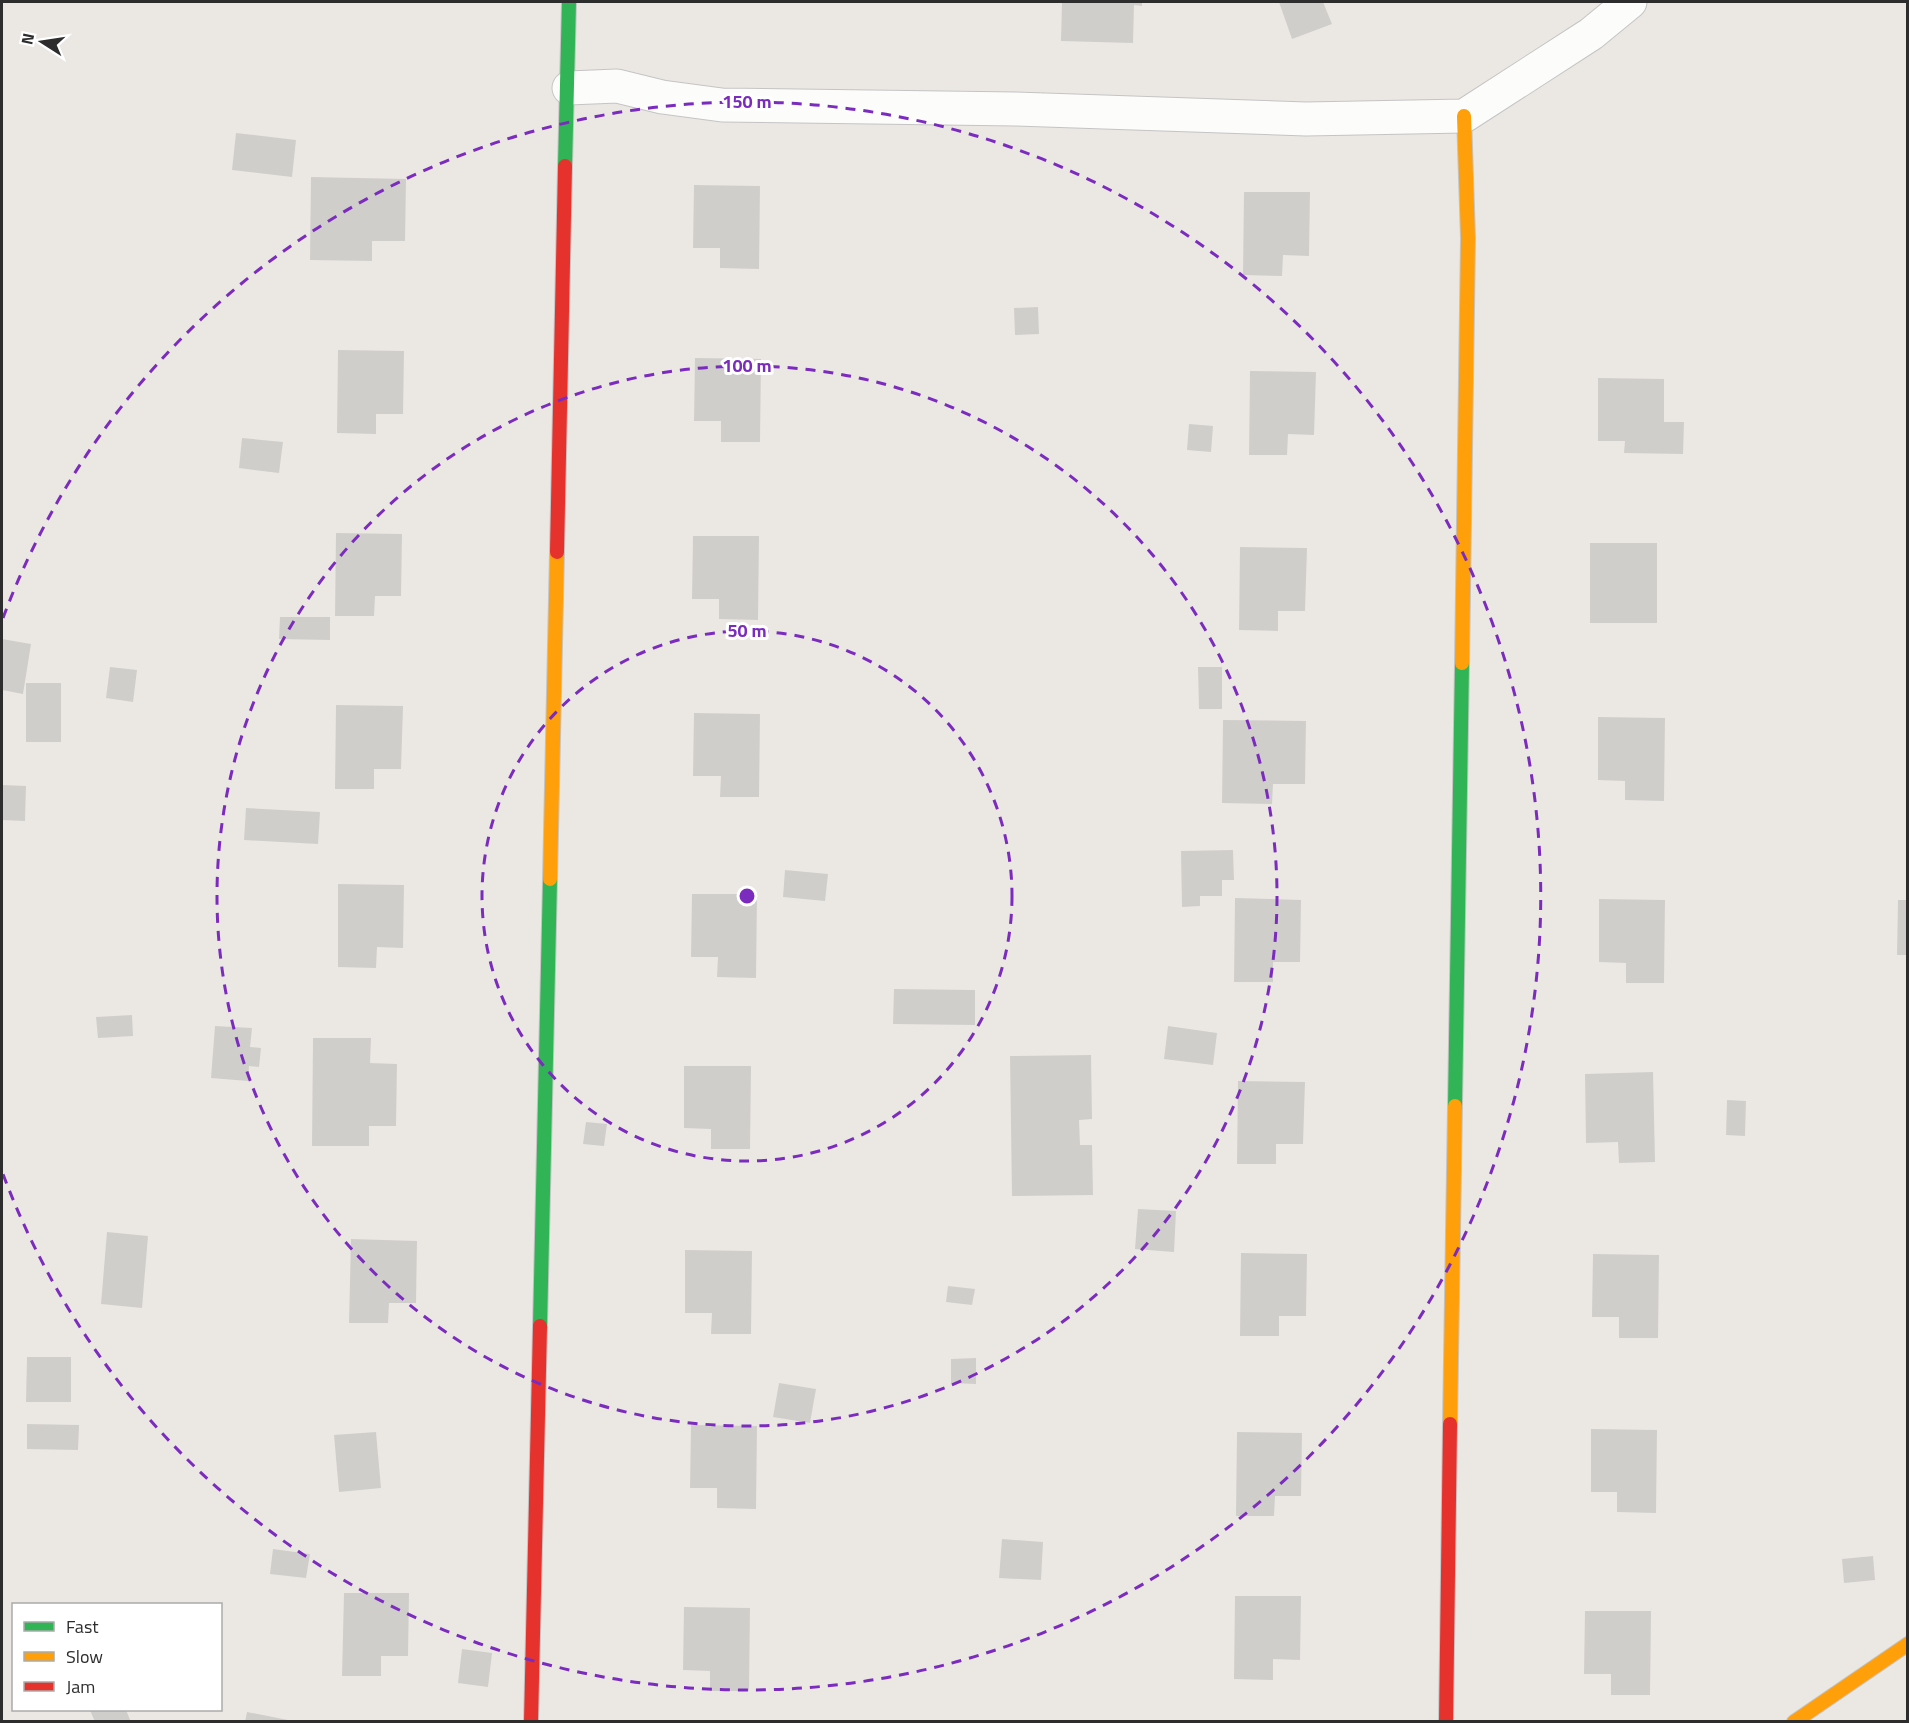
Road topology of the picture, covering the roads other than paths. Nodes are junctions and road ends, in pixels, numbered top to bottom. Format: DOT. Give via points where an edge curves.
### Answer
graph roads {
  1 [pos="569,2"];
  2 [pos="1630,2"];
  3 [pos="569,88"];
  4 [pos="1464,116"];
  5 [pos="1908,1644"];
  6 [pos="531,1722"];
  7 [pos="1446,1722"];
  8 [pos="1794,1722"];
  1 -- 3 [label="street"];
  2 -- 4 [label="street" via="1591,34"];
  3 -- 4 [label="street" via="617,86 722,105 1016,109 1306,119"];
  3 -- 6 [label="street"];
  4 -- 7 [label="street" via="1468,238"];
  5 -- 8 [label="street"];
}
